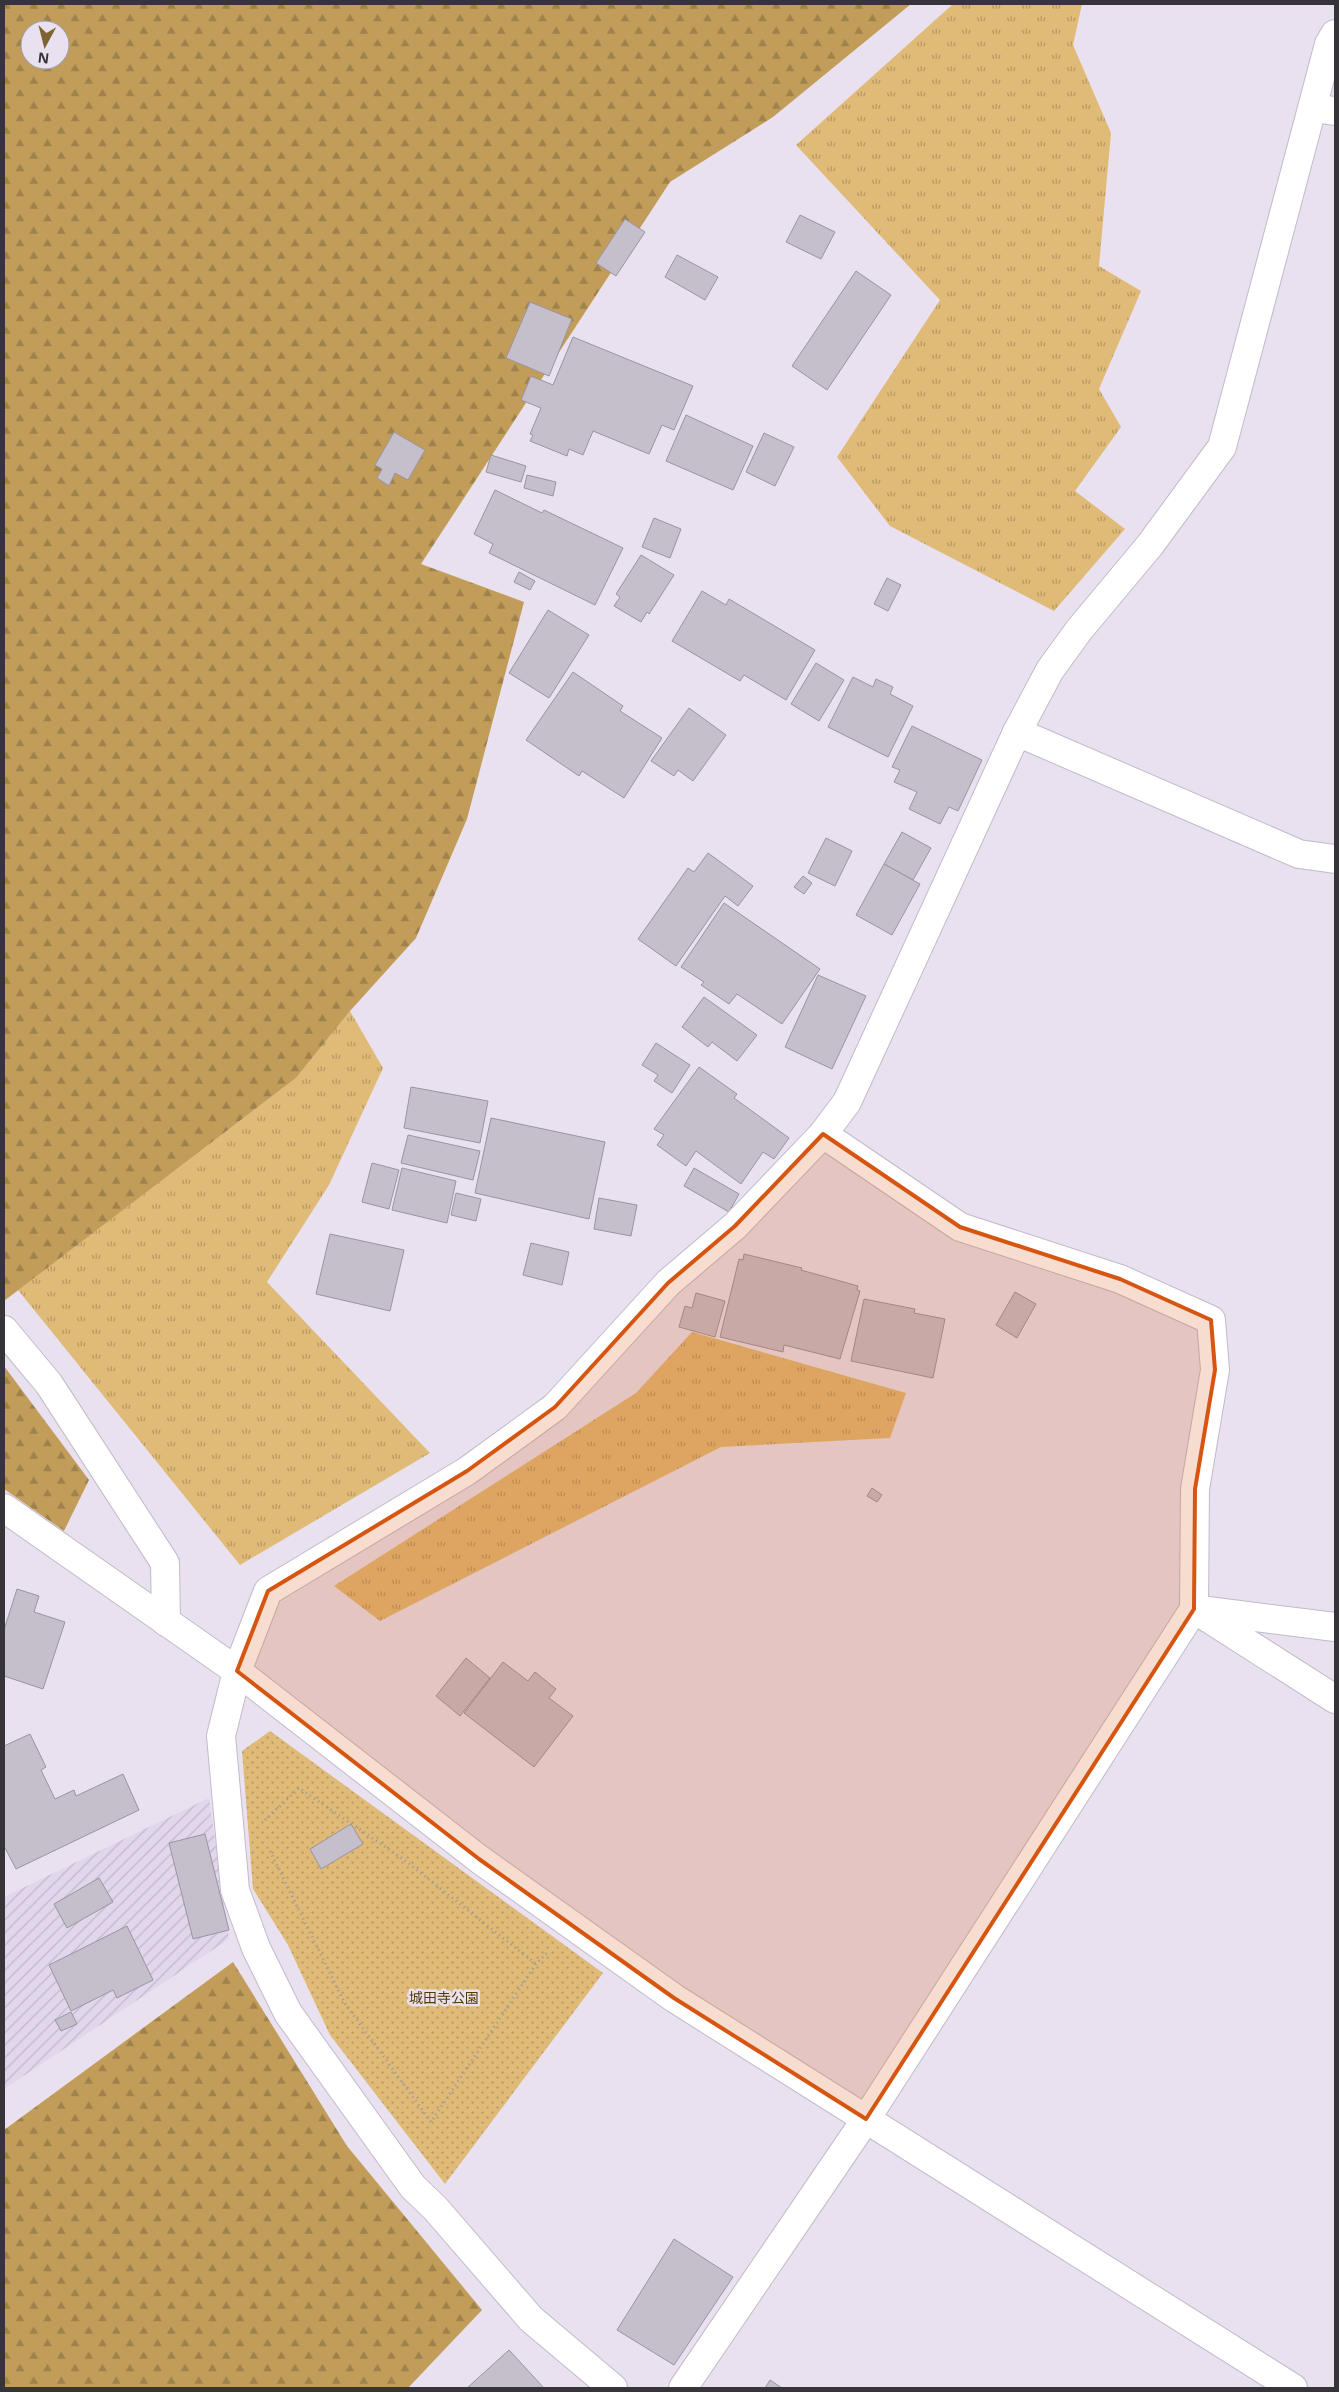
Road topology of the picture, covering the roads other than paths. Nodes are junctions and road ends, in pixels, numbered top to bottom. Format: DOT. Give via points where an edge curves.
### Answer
graph roads {
  1 [pos="1335,34"];
  2 [pos="1324,109"];
  3 [pos="1016,732"];
  4 [pos="1335,859"];
  5 [pos="823,1134"];
  6 [pos="4,1330"];
  7 [pos="4,1508"];
  8 [pos="1194,1609"];
  9 [pos="166,1622"];
  10 [pos="1335,1627"];
  11 [pos="237,1671"];
  12 [pos="1335,1699"];
  13 [pos="866,2119"];
  14 [pos="613,2388"];
  15 [pos="683,2388"];
  16 [pos="1293,2388"];
  1 -- 2 [label="street" via="1328,44"];
  2 -- 3 [label="street" via="1222,447 1150,544 1078,630 1050,670"];
  3 -- 4 [label="street" via="1299,854"];
  3 -- 5 [label="street" via="847,1102"];
  5 -- 8 [label="street" via="960,1227 1120,1279 1211,1320 1215,1370 1195,1489"];
  5 -- 11 [label="street" via="735,1226 668,1282 555,1407 467,1471 268,1591"];
  6 -- 9 [label="street" via="49,1384 165,1563"];
  7 -- 9 [label="street"];
  8 -- 10 [label="street"];
  8 -- 12 [label="street"];
  8 -- 13 [label="street"];
  9 -- 11 [label="street"];
  11 -- 13 [label="street" via="479,1859 572,1926 674,1998"];
  11 -- 14 [label="street" via="221,1736 235,1890 256,1948 288,2013 412,2187 435,2208 531,2319"];
  13 -- 15 [label="street"];
  13 -- 16 [label="street"];
}
